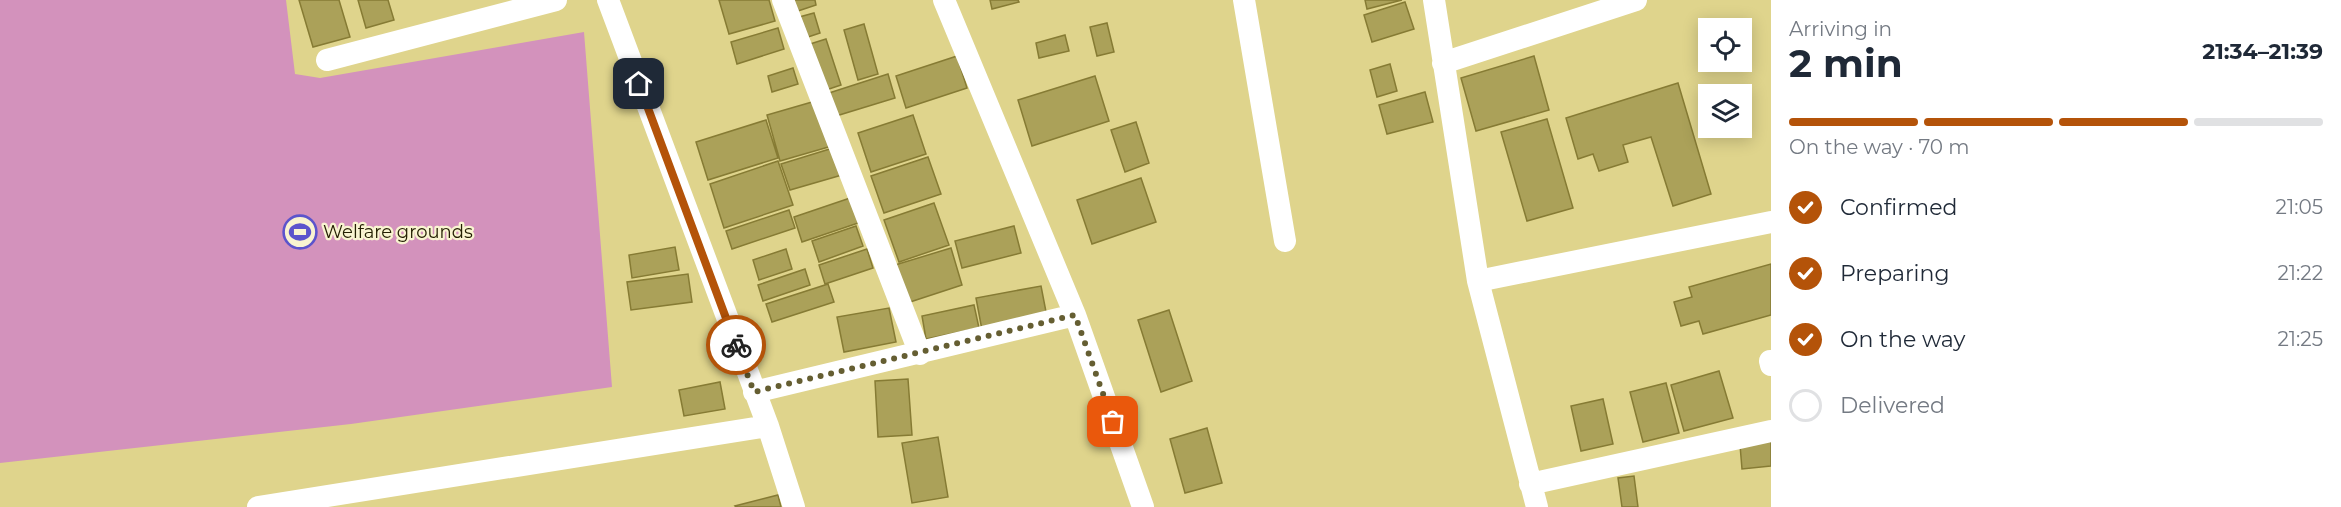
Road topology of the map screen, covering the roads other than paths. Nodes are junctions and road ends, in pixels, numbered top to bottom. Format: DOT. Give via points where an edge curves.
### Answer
graph roads {
  1 [pos="556,0"];
  2 [pos="608,0"];
  3 [pos="783,0"];
  4 [pos="944,0"];
  5 [pos="1244,0"];
  6 [pos="1434,0"];
  7 [pos="1636,0"];
  8 [pos="327,60"];
  9 [pos="1443,63"];
  10 [pos="1771,222"];
  11 [pos="1285,241"];
  12 [pos="1478,281"];
  13 [pos="1075,315"];
  14 [pos="920,354"];
  15 [pos="754,392"];
  16 [pos="768,426"];
  17 [pos="1771,431"];
  18 [pos="1530,484"];
  19 [pos="290,505"];
  20 [pos="258,507"];
  21 [pos="794,507"];
  22 [pos="1143,507"];
  23 [pos="1537,507"];
  1 -- 8 [label="street"];
  2 -- 15 [label="street"];
  3 -- 14 [label="street"];
  4 -- 13 [label="street"];
  5 -- 11 [label="street"];
  6 -- 9 [label="street"];
  7 -- 9 [label="street"];
  9 -- 12 [label="street"];
  10 -- 12 [label="street"];
  12 -- 18 [label="street"];
  13 -- 14 [label="street"];
  13 -- 22 [label="street"];
  14 -- 15 [label="street"];
  15 -- 16 [label="street"];
  16 -- 19 [label="street"];
  16 -- 21 [label="street"];
  17 -- 18 [label="street"];
  18 -- 23 [label="street"];
  19 -- 20 [label="street"];
}
